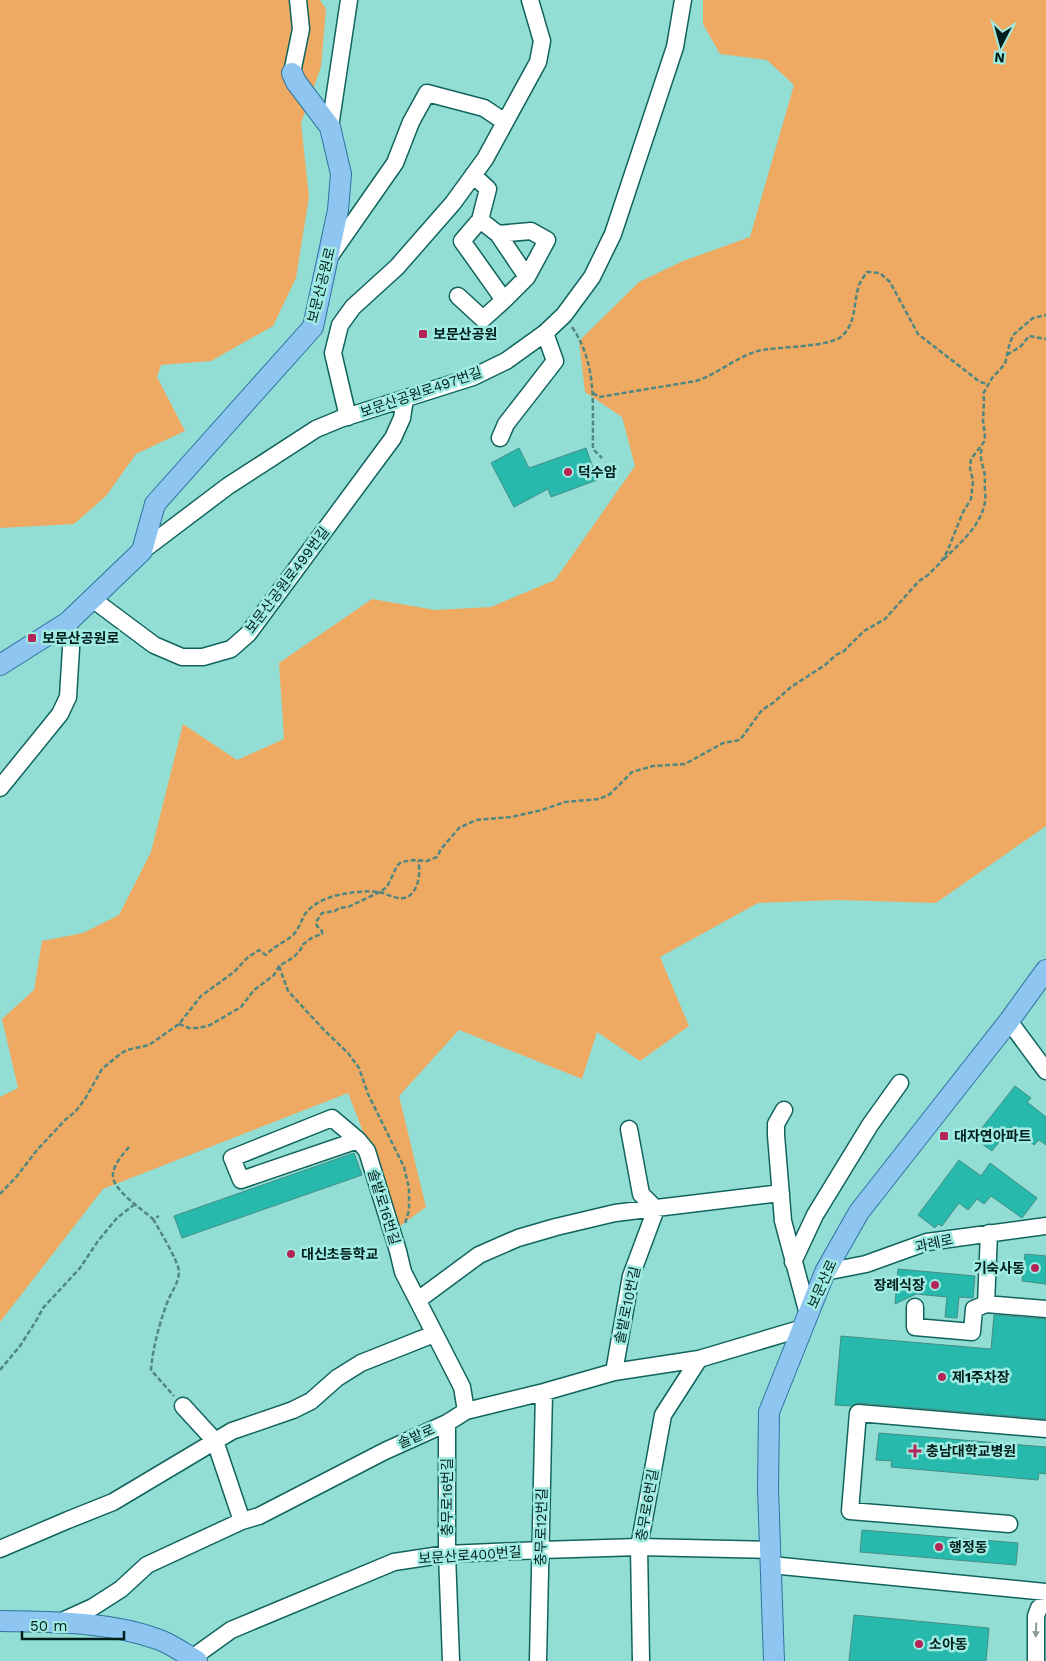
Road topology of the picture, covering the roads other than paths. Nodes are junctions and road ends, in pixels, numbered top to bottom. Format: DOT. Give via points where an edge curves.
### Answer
graph roads {
  1 [pos="298,0"];
  2 [pos="349,0"];
  3 [pos="530,0"];
  4 [pos="683,0"];
  5 [pos="292,73"];
  6 [pos="505,122"];
  7 [pos="330,127"];
  8 [pos="473,175"];
  9 [pos="480,220"];
  10 [pos="498,234"];
  11 [pos="329,258"];
  12 [pos="527,277"];
  13 [pos="458,296"];
  14 [pos="504,300"];
  15 [pos="544,333"];
  16 [pos="405,399"];
  17 [pos="348,417"];
  18 [pos="500,438"];
  19 [pos="142,551"];
  20 [pos="91,598"];
  21 [pos="68,622"];
  22 [pos="0,665"];
  23 [pos="0,788"];
  24 [pos="1046,970"];
  25 [pos="1009,1021"];
  26 [pos="1046,1071"];
  27 [pos="900,1083"];
  28 [pos="784,1110"];
  29 [pos="629,1129"];
  30 [pos="358,1140"];
  31 [pos="780,1193"];
  32 [pos="656,1209"];
  33 [pos="1046,1226"];
  34 [pos="989,1233"];
  35 [pos="793,1262"];
  36 [pos="825,1272"];
  37 [pos="418,1300"];
  38 [pos="986,1304"];
  39 [pos="915,1307"];
  40 [pos="1046,1309"];
  41 [pos="806,1321"];
  42 [pos="434,1334"];
  43 [pos="698,1359"];
  44 [pos="614,1372"];
  45 [pos="544,1392"];
  46 [pos="184,1406"];
  47 [pos="466,1411"];
  48 [pos="447,1423"];
  49 [pos="1046,1428"];
  50 [pos="215,1441"];
  51 [pos="242,1521"];
  52 [pos="1009,1524"];
  53 [pos="639,1548"];
  54 [pos="0,1549"];
  55 [pos="541,1550"];
  56 [pos="447,1554"];
  57 [pos="771,1558"];
  58 [pos="1046,1592"];
  59 [pos="1046,1604"];
  60 [pos="0,1621"];
  61 [pos="60,1622"];
  62 [pos="1046,1646"];
  63 [pos="1046,1656"];
  64 [pos="195,1660"];
  65 [pos="451,1661"];
  66 [pos="538,1661"];
  67 [pos="641,1661"];
  68 [pos="774,1661"];
  69 [pos="1036,1661"];
  1 -- 5 [label="street, 보문산공원로" via="301,29"];
  2 -- 7 [label="street"];
  3 -- 6 [label="street" via="542,41 538,62"];
  4 -- 15 [label="street, 보문산공원로497번길" via="675,47 613,234 592,277 564,315"];
  5 -- 7 [label="main road, 보문산공원로"];
  6 -- 8 [label="street"];
  6 -- 11 [label="street" via="484,108 427,92 395,163"];
  7 -- 11 [label="main road, 보문산공원로" via="341,174"];
  8 -- 9 [label="street" via="488,188"];
  8 -- 17 [label="street" via="397,267 353,308 340,325 333,353"];
  9 -- 10 [label="street"];
  9 -- 14 [label="street" via="462,241"];
  10 -- 12 [label="street"];
  10 -- 12 [label="street" via="531,231 546,240"];
  11 -- 19 [label="main road, 보문산공원로" via="313,327 155,504"];
  12 -- 14 [label="street"];
  13 -- 14 [label="street" via="482,319"];
  15 -- 16 [label="street, 보문산공원로497번길" via="506,361 473,377"];
  15 -- 18 [label="street" via="555,361 506,424"];
  16 -- 17 [label="street, 보문산공원로497번길"];
  16 -- 20 [label="street, 보문산공원로499번길" via="402,418 392,438 264,613 231,650 202,658 182,657 154,645"];
  17 -- 19 [label="street, 보문산공원로497번길" via="316,429 228,486"];
  19 -- 20 [label="main road"];
  20 -- 21 [label="main road"];
  21 -- 22 [label="main road"];
  21 -- 23 [label="street" via="71,648 68,697 60,714"];
  24 -- 25 [label="main road, 보문산로"];
  25 -- 26 [label="street"];
  25 -- 36 [label="main road, 보문산로" via="859,1212"];
  27 -- 35 [label="street" via="815,1215"];
  28 -- 31 [label="street" via="776,1124"];
  29 -- 32 [label="street" via="641,1194"];
  30 -- 30 [label="street, 솔밭로16번길" via="241,1180 232,1158 332,1118"];
  30 -- 37 [label="street, 솔밭로16번길" via="367,1151 403,1272"];
  31 -- 32 [label="street"];
  31 -- 35 [label="street" via="782,1220"];
  32 -- 37 [label="street" via="615,1213 518,1238 479,1255"];
  32 -- 44 [label="street, 솔밭로10번길" via="631,1276"];
  33 -- 34 [label="street, 과례로"];
  34 -- 36 [label="street, 과례로" via="927,1242 866,1264"];
  34 -- 38 [label="street"];
  35 -- 41 [label="street"];
  36 -- 41 [label="main road, 보문산로"];
  37 -- 42 [label="street, 솔밭로16번길"];
  38 -- 39 [label="street" via="974,1310 972,1332 915,1327"];
  38 -- 40 [label="street"];
  41 -- 43 [label="street, 솔밭로"];
  41 -- 57 [label="main road, 보문산로" via="769,1412"];
  42 -- 47 [label="street, 솔밭로16번길" via="462,1387"];
  42 -- 50 [label="street" via="361,1363 293,1410 232,1431"];
  43 -- 44 [label="street, 솔밭로"];
  43 -- 53 [label="street, 충무로6번길" via="663,1415"];
  44 -- 45 [label="street, 솔밭로"];
  45 -- 47 [label="street, 솔밭로"];
  45 -- 55 [label="street, 충무로12번길"];
  46 -- 50 [label="street"];
  47 -- 48 [label="street, 솔밭로"];
  48 -- 51 [label="street, 솔밭로" via="259,1516"];
  48 -- 56 [label="street, 충무로16번길"];
  49 -- 52 [label="street" via="858,1413 850,1511"];
  50 -- 51 [label="street"];
  50 -- 54 [label="street" via="113,1502"];
  51 -- 61 [label="street, 솔밭로" via="147,1565 120,1589"];
  53 -- 55 [label="street, 보문산로400번길"];
  53 -- 57 [label="street, 보문산로400번길"];
  53 -- 67 [label="street, 충무로6번길"];
  55 -- 56 [label="street, 보문산로400번길"];
  55 -- 66 [label="street, 충무로12번길"];
  56 -- 64 [label="street, 보문산로400번길" via="394,1562 231,1630"];
  56 -- 65 [label="street, 충무로16번길"];
  57 -- 58 [label="street, 보문산로400번길"];
  57 -- 68 [label="main road, 보문산로"];
  59 -- 69 [label="street, one-way" via="1039,1608 1036,1616"];
  60 -- 61 [label="main road"];
  61 -- 64 [label="main road" via="116,1628 161,1641"];
  62 -- 63 [label="street"];
}
